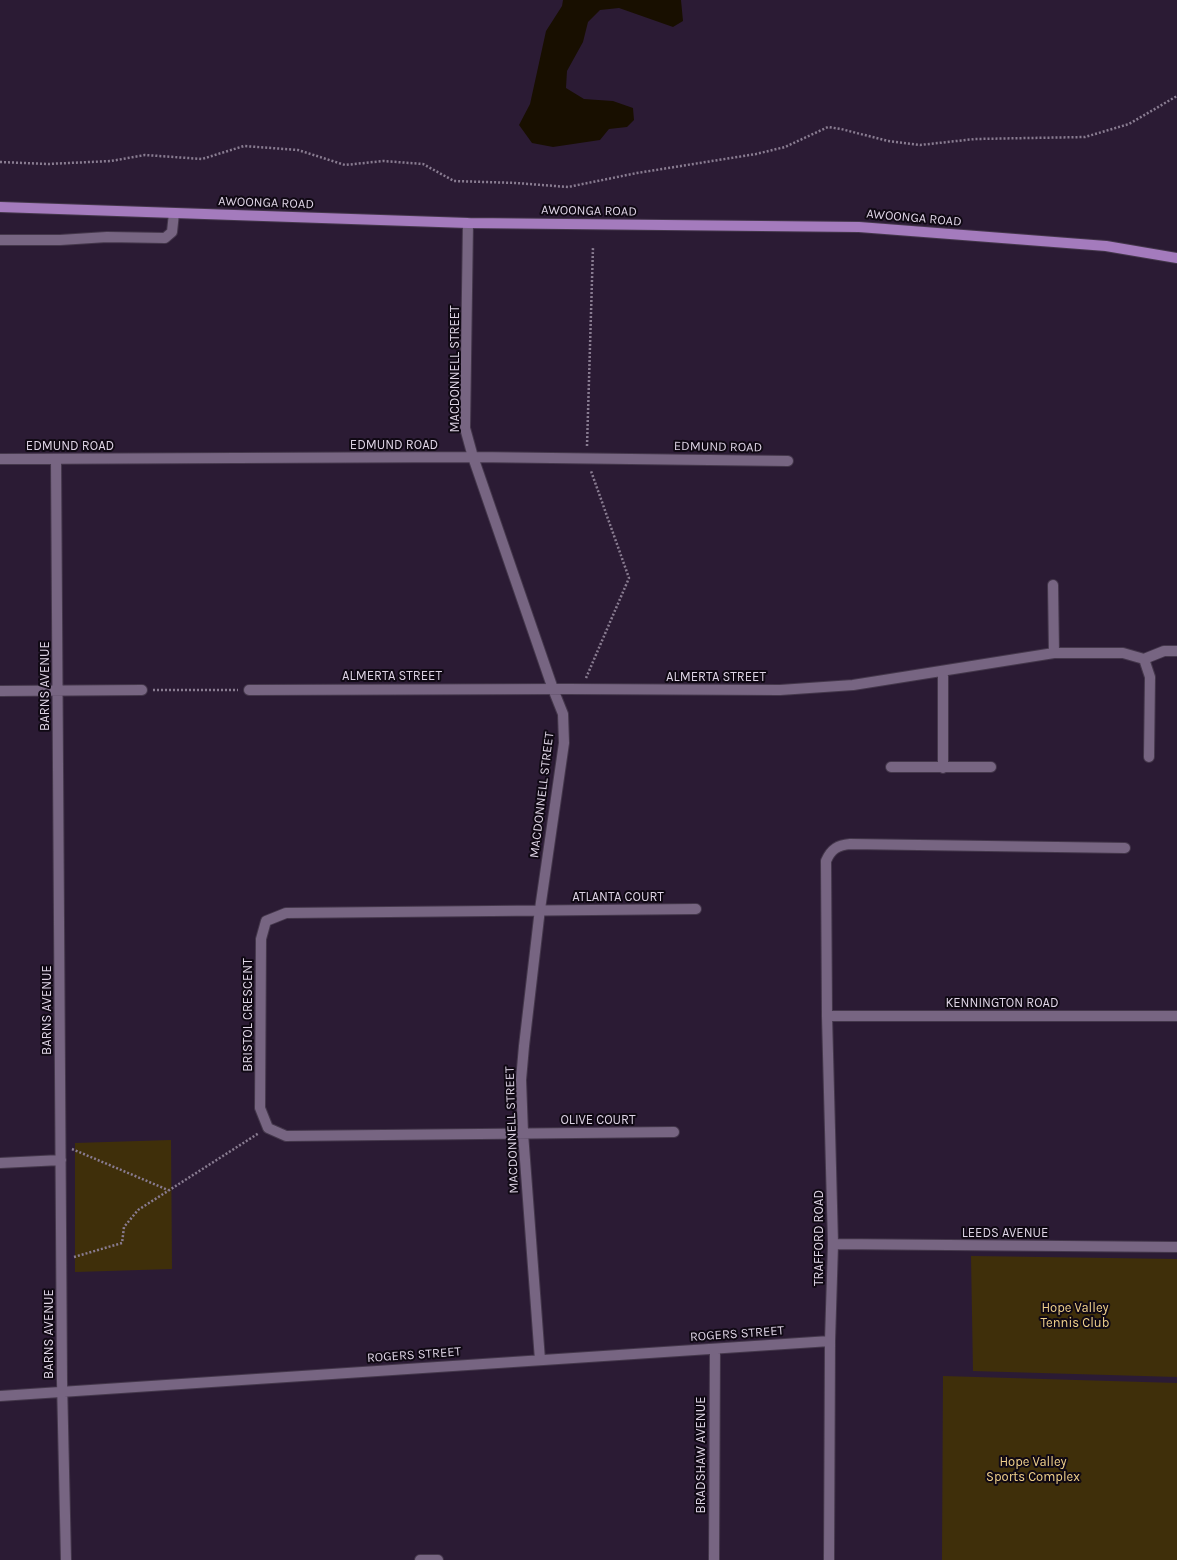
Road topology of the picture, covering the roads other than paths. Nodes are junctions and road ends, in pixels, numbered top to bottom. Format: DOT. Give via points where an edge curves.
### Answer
graph roads {
  1 [pos="0,207"];
  2 [pos="174,213"];
  3 [pos="468,223"];
  4 [pos="0,240"];
  5 [pos="1177,258"];
  6 [pos="473,458"];
  7 [pos="0,459"];
  8 [pos="56,459"];
  9 [pos="788,461"];
  10 [pos="1053,585"];
  11 [pos="1177,651"];
  12 [pos="1054,654"];
  13 [pos="1144,659"];
  14 [pos="943,671"];
  15 [pos="553,689"];
  16 [pos="142,690"];
  17 [pos="249,690"];
  18 [pos="0,691"];
  19 [pos="58,691"];
  20 [pos="1149,757"];
  21 [pos="891,767"];
  22 [pos="943,768"];
  23 [pos="991,768"];
  24 [pos="1125,848"];
  25 [pos="540,909"];
  26 [pos="696,909"];
  27 [pos="827,1016"];
  28 [pos="1177,1016"];
  29 [pos="674,1132"];
  30 [pos="523,1133"];
  31 [pos="61,1160"];
  32 [pos="0,1163"];
  33 [pos="833,1244"];
  34 [pos="1177,1247"];
  35 [pos="830,1341"];
  36 [pos="715,1349"];
  37 [pos="540,1360"];
  38 [pos="62,1392"];
  39 [pos="0,1396"];
  40 [pos="66,1560"];
  41 [pos="420,1560"];
  42 [pos="438,1560"];
  43 [pos="714,1560"];
  44 [pos="829,1560"];
  1 -- 2 [label="main road, AWOONGA ROAD"];
  2 -- 3 [label="main road, AWOONGA ROAD"];
  2 -- 4 [label="street" via="172,232 165,238 107,236 60,240"];
  3 -- 5 [label="main road, AWOONGA ROAD" via="859,226 1106,246"];
  3 -- 6 [label="street, MACDONNELL STREET" via="465,428"];
  6 -- 8 [label="street, EDMUND ROAD"];
  6 -- 9 [label="street, EDMUND ROAD"];
  6 -- 15 [label="street, MACDONNELL STREET"];
  7 -- 8 [label="street, EDMUND ROAD"];
  8 -- 19 [label="street, BARNS AVENUE"];
  10 -- 12 [label="street"];
  11 -- 13 [label="street" via="1164,651"];
  12 -- 13 [label="street, ALMERTA STREET" via="1123,653"];
  12 -- 14 [label="street, ALMERTA STREET"];
  13 -- 20 [label="street" via="1150,677"];
  14 -- 15 [label="street, ALMERTA STREET" via="853,685 780,690"];
  14 -- 22 [label="street"];
  15 -- 17 [label="street, ALMERTA STREET"];
  15 -- 25 [label="street, MACDONNELL STREET" via="563,714 564,743"];
  16 -- 19 [label="street"];
  18 -- 19 [label="street"];
  19 -- 31 [label="street, BARNS AVENUE"];
  21 -- 22 [label="street"];
  22 -- 23 [label="street"];
  24 -- 27 [label="street, TRAFFORD ROAD" via="840,845 830,852 826,861"];
  25 -- 26 [label="street, ATLANTA COURT"];
  25 -- 30 [label="street, MACDONNELL STREET" via="521,1080"];
  25 -- 30 [label="street, BRISTOL CRESCENT" via="286,913 266,921 261,939 260,1108 268,1128 286,1136"];
  27 -- 28 [label="street, KENNINGTON ROAD"];
  27 -- 33 [label="street, TRAFFORD ROAD"];
  29 -- 30 [label="street, OLIVE COURT"];
  30 -- 37 [label="street, MACDONNELL STREET"];
  31 -- 32 [label="street"];
  31 -- 38 [label="street, BARNS AVENUE"];
  33 -- 34 [label="street, LEEDS AVENUE"];
  33 -- 35 [label="street, TRAFFORD ROAD"];
  35 -- 36 [label="street, ROGERS STREET"];
  35 -- 44 [label="street, TRAFFORD ROAD"];
  36 -- 37 [label="street, ROGERS STREET"];
  36 -- 43 [label="street, BRADSHAW AVENUE"];
  37 -- 38 [label="street, ROGERS STREET"];
  38 -- 39 [label="street, ROGERS STREET"];
  38 -- 40 [label="street, BARNS AVENUE"];
  41 -- 42 [label="street"];
}
